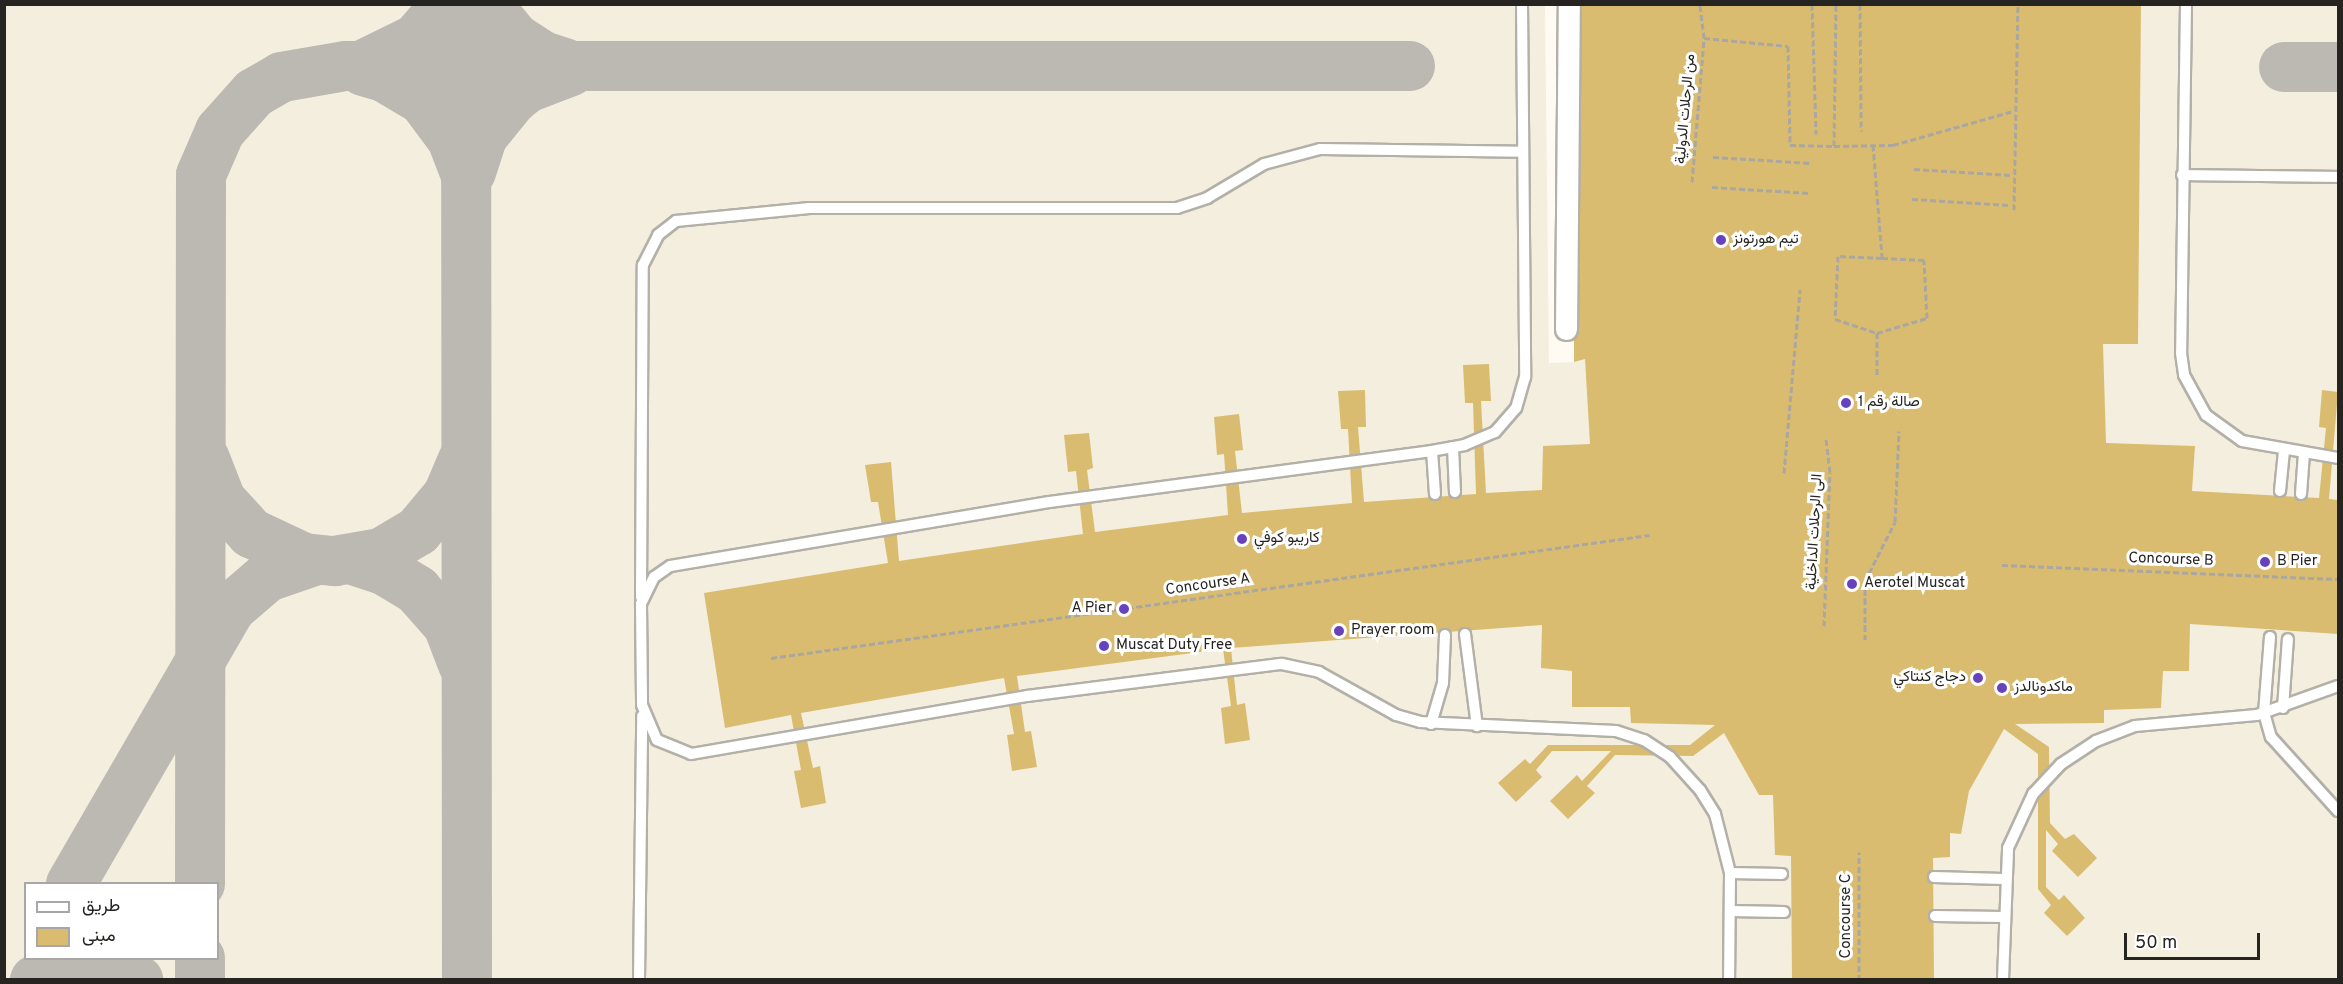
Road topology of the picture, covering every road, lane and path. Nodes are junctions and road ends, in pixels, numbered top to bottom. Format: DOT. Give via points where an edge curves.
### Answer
graph roads {
  1 [pos="1521,4"];
  2 [pos="1569,4"];
  3 [pos="1700,4"];
  4 [pos="1812,4"];
  5 [pos="1836,4"];
  6 [pos="1860,4"];
  7 [pos="2018,4"];
  8 [pos="2186,4"];
  9 [pos="1704,38"];
  10 [pos="2013,111"];
  11 [pos="1861,131"];
  12 [pos="1816,134"];
  13 [pos="1873,145"];
  14 [pos="1834,146"];
  15 [pos="1523,152"];
  16 [pos="1713,157"];
  17 [pos="1811,163"];
  18 [pos="1914,169"];
  19 [pos="2011,175"];
  20 [pos="2182,175"];
  21 [pos="2338,177"];
  22 [pos="1692,182"];
  23 [pos="1712,187"];
  24 [pos="1809,193"];
  25 [pos="1912,199"];
  26 [pos="2010,205"];
  27 [pos="2014,210"];
  28 [pos="1882,258"];
  29 [pos="1800,290"];
  30 [pos="1566,329"];
  31 [pos="1877,333"];
  32 [pos="1877,377"];
  33 [pos="1899,431"];
  34 [pos="1826,438"];
  35 [pos="1453,447"];
  36 [pos="1432,451"];
  37 [pos="2284,451"];
  38 [pos="2304,453"];
  39 [pos="2338,458"];
  40 [pos="1784,473"];
  41 [pos="2280,491"];
  42 [pos="1455,492"];
  43 [pos="1435,494"];
  44 [pos="2301,494"];
  45 [pos="1649,535"];
  46 [pos="2002,565"];
  47 [pos="2338,579"];
  48 [pos="641,604"];
  49 [pos="1824,626"];
  50 [pos="1465,634"];
  51 [pos="1445,635"];
  52 [pos="2270,637"];
  53 [pos="2288,639"];
  54 [pos="1865,640"];
  55 [pos="771,658"];
  56 [pos="2338,686"];
  57 [pos="642,705"];
  58 [pos="2283,708"];
  59 [pos="2264,713"];
  60 [pos="1431,724"];
  61 [pos="1477,726"];
  62 [pos="2338,811"];
  63 [pos="1859,852"];
  64 [pos="1730,873"];
  65 [pos="1782,874"];
  66 [pos="1934,877"];
  67 [pos="2003,879"];
  68 [pos="1730,910"];
  69 [pos="1784,912"];
  70 [pos="1935,916"];
  71 [pos="2002,917"];
  72 [pos="639,980"];
  73 [pos="1729,980"];
  74 [pos="1859,980"];
  75 [pos="2003,980"];
  1 -- 15 [label="lane"];
  2 -- 30 [label="street"];
  3 -- 9 [label="path, من الرحلات الدولية"];
  4 -- 12 [label="path"];
  5 -- 14 [label="path"];
  6 -- 11 [label="path"];
  7 -- 10 [label="path"];
  8 -- 20 [label="lane"];
  9 -- 14 [label="path" via="1788,46 1790,145"];
  9 -- 22 [label="path, من الرحلات الدولية"];
  10 -- 13 [label="path" via="1893,145"];
  10 -- 27 [label="path"];
  13 -- 14 [label="path"];
  13 -- 28 [label="path"];
  15 -- 35 [label="lane" via="1522,393 1495,432"];
  15 -- 48 [label="lane" via="1320,149 1264,164 1207,198 1178,208 809,208 675,221 651,244 643,265"];
  16 -- 17 [label="path"];
  18 -- 19 [label="path"];
  20 -- 21 [label="lane"];
  20 -- 37 [label="lane" via="2184,375 2193,396 2222,430 2242,441"];
  23 -- 24 [label="path"];
  25 -- 26 [label="path"];
  28 -- 31 [label="path" via="1924,260 1927,318"];
  28 -- 31 [label="path" via="1838,256 1834,319"];
  29 -- 40 [label="path"];
  31 -- 32 [label="path"];
  33 -- 54 [label="path" via="1895,522 1866,581"];
  34 -- 49 [label="path, الى الرحلات الداخلية" via="1830,472"];
  35 -- 36 [label="lane"];
  35 -- 42 [label="lane"];
  36 -- 43 [label="lane"];
  36 -- 48 [label="lane" via="1049,502 680,564 654,577"];
  37 -- 38 [label="lane"];
  37 -- 41 [label="lane"];
  38 -- 39 [label="lane"];
  38 -- 44 [label="lane"];
  45 -- 55 [label="path, Concourse A"];
  46 -- 47 [label="path, Concourse B"];
  48 -- 57 [label="lane"];
  50 -- 61 [label="lane"];
  51 -- 60 [label="lane" via="1443,683"];
  52 -- 59 [label="lane"];
  53 -- 58 [label="lane"];
  56 -- 58 [label="lane"];
  57 -- 60 [label="lane" via="657,740 691,754 1027,696 1282,664 1319,672 1396,715"];
  57 -- 72 [label="lane"];
  58 -- 59 [label="lane"];
  59 -- 62 [label="lane" via="2277,748"];
  59 -- 67 [label="lane" via="2135,726 2078,751 2046,779 2022,811 2008,848"];
  60 -- 61 [label="lane"];
  61 -- 64 [label="lane" via="1587,727 1644,740 1670,758 1700,790 1725,840"];
  63 -- 74 [label="path, Concourse C"];
  64 -- 65 [label="lane"];
  64 -- 68 [label="lane"];
  66 -- 67 [label="lane"];
  67 -- 71 [label="lane"];
  68 -- 69 [label="lane"];
  68 -- 73 [label="lane"];
  70 -- 71 [label="lane"];
  71 -- 75 [label="lane"];
}
